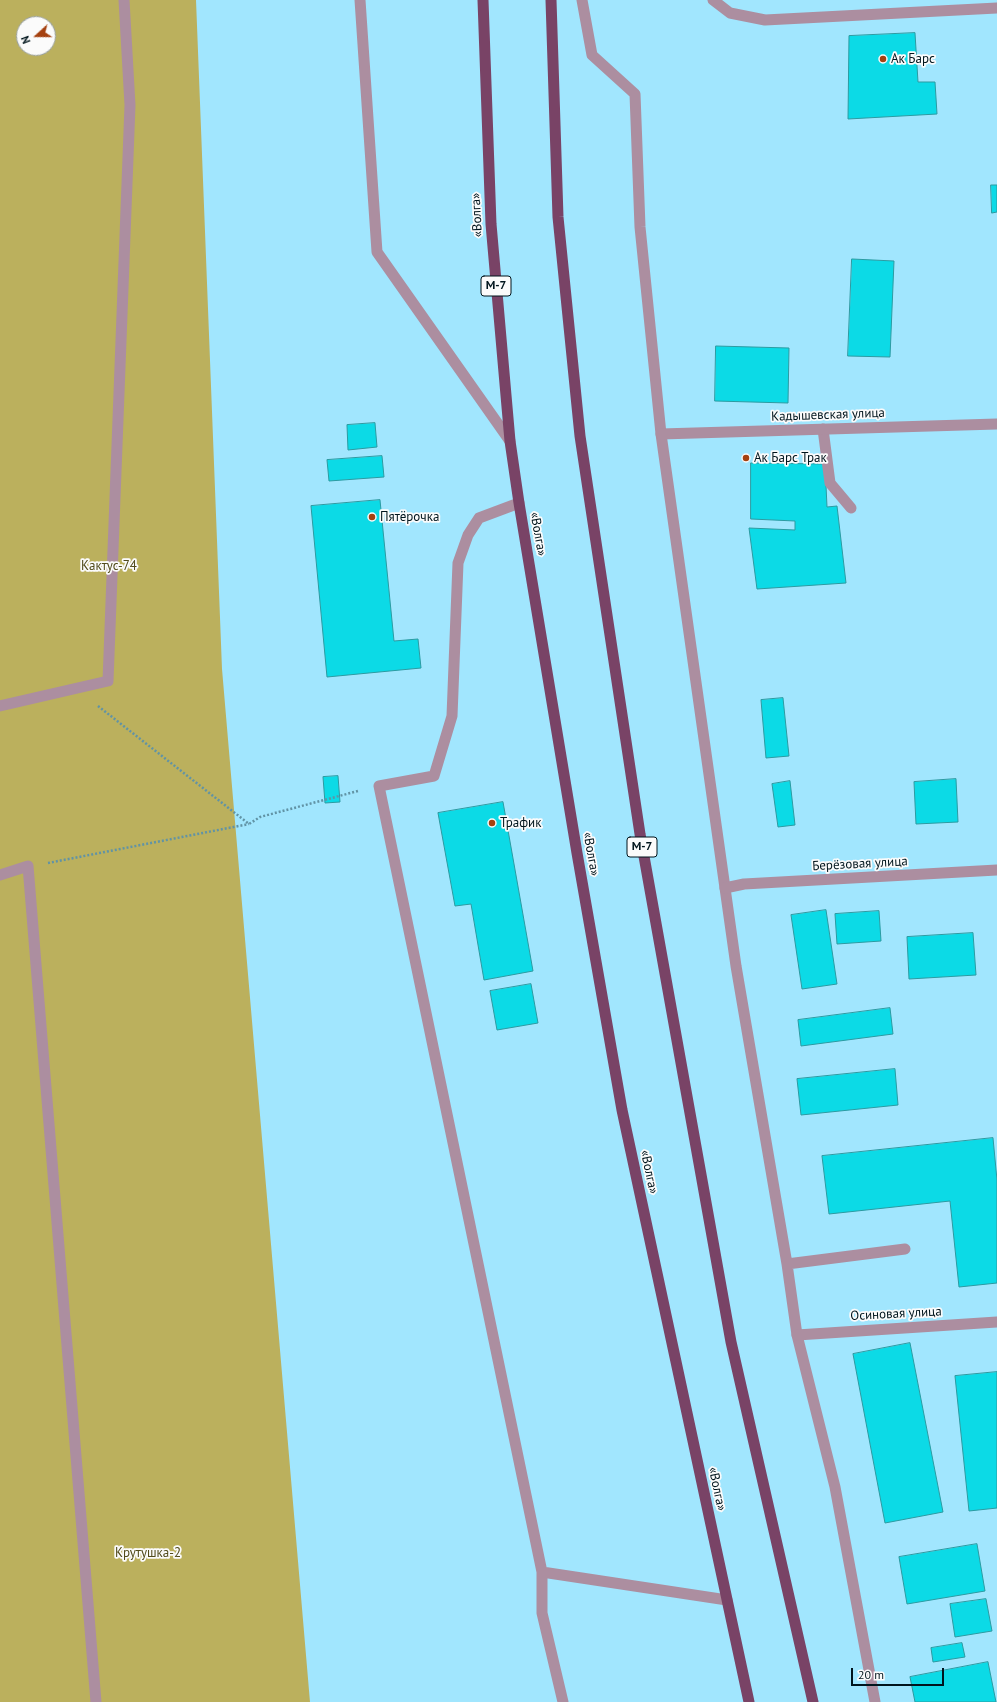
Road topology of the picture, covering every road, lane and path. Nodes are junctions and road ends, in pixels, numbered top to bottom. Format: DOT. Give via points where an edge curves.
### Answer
graph roads {
  1 [pos="124,0"];
  2 [pos="360,0"];
  3 [pos="483,0"];
  4 [pos="551,0"];
  5 [pos="582,0"];
  6 [pos="713,0"];
  7 [pos="997,8"];
  8 [pos="997,424"];
  9 [pos="823,429"];
  10 [pos="660,434"];
  11 [pos="510,441"];
  12 [pos="519,504"];
  13 [pos="852,508"];
  14 [pos="75,688"];
  15 [pos="0,706"];
  16 [pos="379,786"];
  17 [pos="249,824"];
  18 [pos="28,866"];
  19 [pos="997,870"];
  20 [pos="0,874"];
  21 [pos="725,888"];
  22 [pos="905,1249"];
  23 [pos="787,1264"];
  24 [pos="997,1322"];
  25 [pos="797,1335"];
  26 [pos="542,1572"];
  27 [pos="727,1600"];
  28 [pos="96,1702"];
  29 [pos="563,1702"];
  30 [pos="749,1702"];
  31 [pos="813,1702"];
  32 [pos="875,1702"];
  1 -- 14 [label="street" via="130,105 108,681"];
  2 -- 11 [label="street" via="377,252"];
  3 -- 11 [label="highway, «Волга» / М-7" via="491,224"];
  4 -- 31 [label="highway, М-7" via="558,218 580,436 638,826 731,1342"];
  5 -- 10 [label="street" via="592,55 636,94 640,227"];
  6 -- 7 [label="street" via="730,13 765,20"];
  8 -- 9 [label="street, Кадышевская улица"];
  9 -- 10 [label="street, Кадышевская улица"];
  9 -- 13 [label="street" via="830,483"];
  10 -- 21 [label="street"];
  11 -- 12 [label="highway, «Волга» / М-7"];
  12 -- 16 [label="street" via="479,518 468,534 458,563 452,716 434,776"];
  12 -- 27 [label="highway, «Волга» / М-7" via="622,1110"];
  14 -- 15 [label="street"];
  14 -- 17 [label="path"];
  16 -- 17 [label="path" via="260,817"];
  16 -- 26 [label="street"];
  17 -- 18 [label="path"];
  18 -- 20 [label="street"];
  18 -- 28 [label="street"];
  19 -- 21 [label="street, Берёзовая улица" via="744,884"];
  21 -- 23 [label="street" via="737,974"];
  22 -- 23 [label="street"];
  23 -- 25 [label="street"];
  24 -- 25 [label="street, Осиновая улица"];
  25 -- 32 [label="street" via="835,1487"];
  26 -- 27 [label="street"];
  26 -- 29 [label="street" via="542,1613"];
  27 -- 30 [label="highway, «Волга» / М-7"];
}
